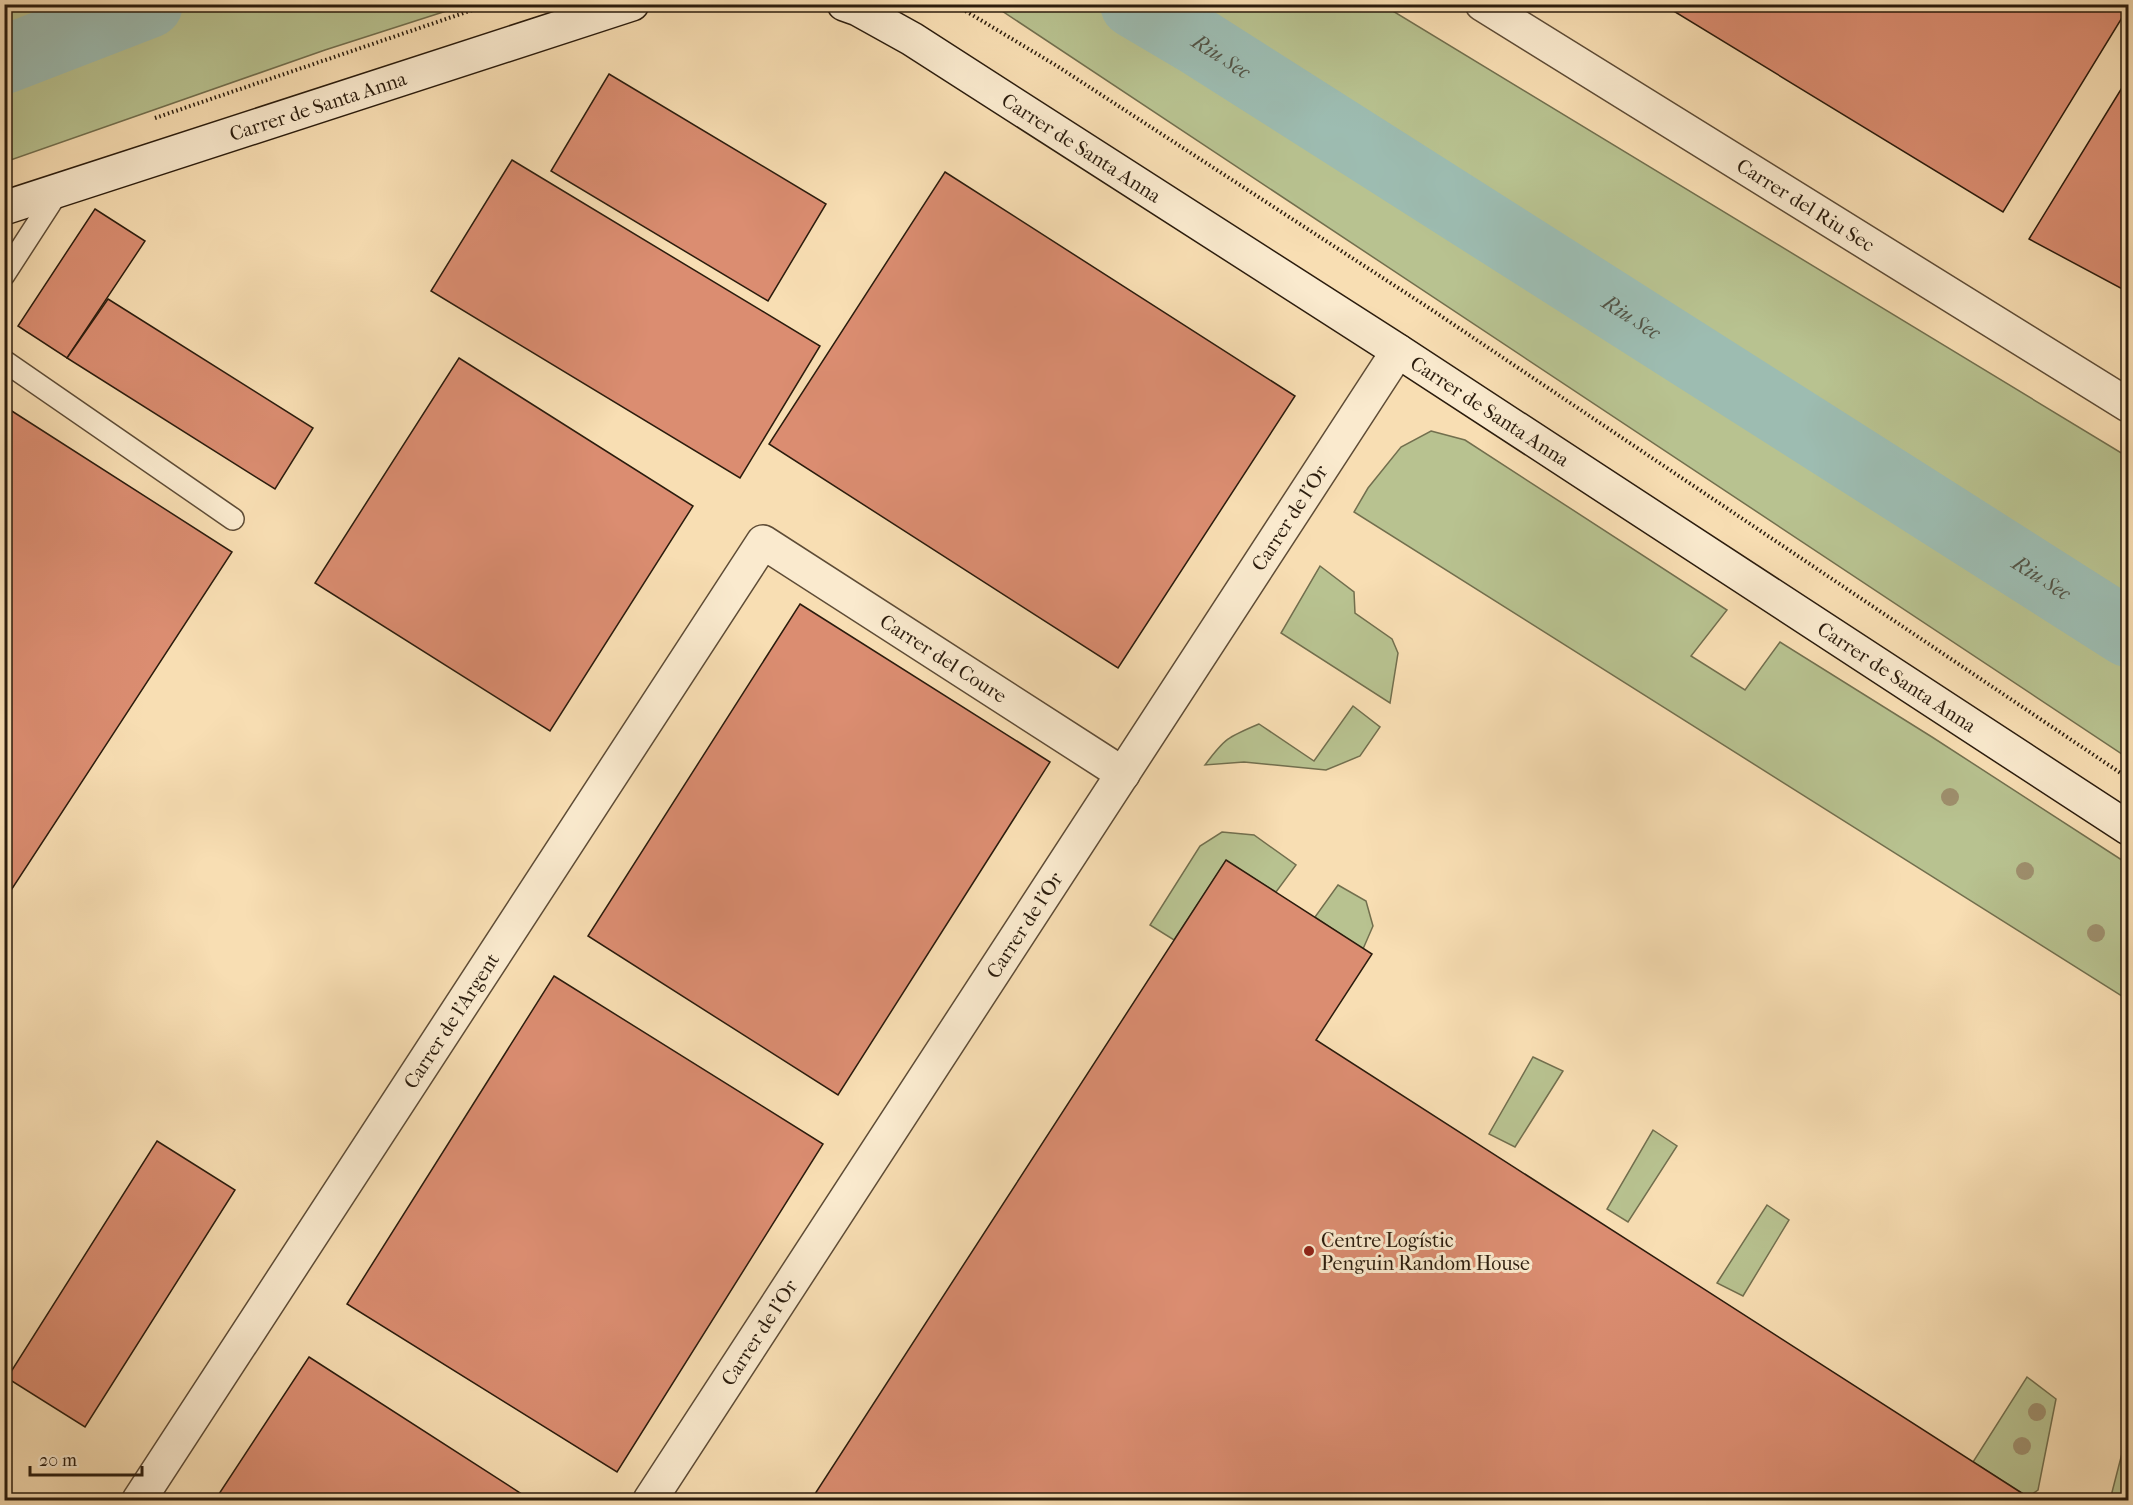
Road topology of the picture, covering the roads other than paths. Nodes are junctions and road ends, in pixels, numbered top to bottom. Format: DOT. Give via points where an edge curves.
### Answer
graph roads {
  1 [pos="632,4"];
  2 [pos="844,4"];
  3 [pos="1482,4"];
  4 [pos="59,190"];
  5 [pos="4,208"];
  6 [pos="4,275"];
  7 [pos="1398,351"];
  8 [pos="4,361"];
  9 [pos="2128,405"];
  10 [pos="232,519"];
  11 [pos="763,542"];
  12 [pos="1123,774"];
  13 [pos="2128,828"];
  14 [pos="138,1500"];
  15 [pos="650,1500"];
  1 -- 4 [label="street, Carrer de Santa Anna"];
  2 -- 7 [label="street, Carrer de Santa Anna" via="912,39"];
  3 -- 9 [label="street, Carrer del Riu Sec"];
  4 -- 5 [label="street, Carrer de Santa Anna"];
  4 -- 6 [label="lane"];
  7 -- 12 [label="street, Carrer de l'Or"];
  7 -- 13 [label="street, Carrer de Santa Anna"];
  8 -- 10 [label="lane"];
  11 -- 12 [label="street, Carrer del Coure"];
  11 -- 14 [label="street, Carrer de l'Argent"];
  12 -- 15 [label="street, Carrer de l'Or"];
}
